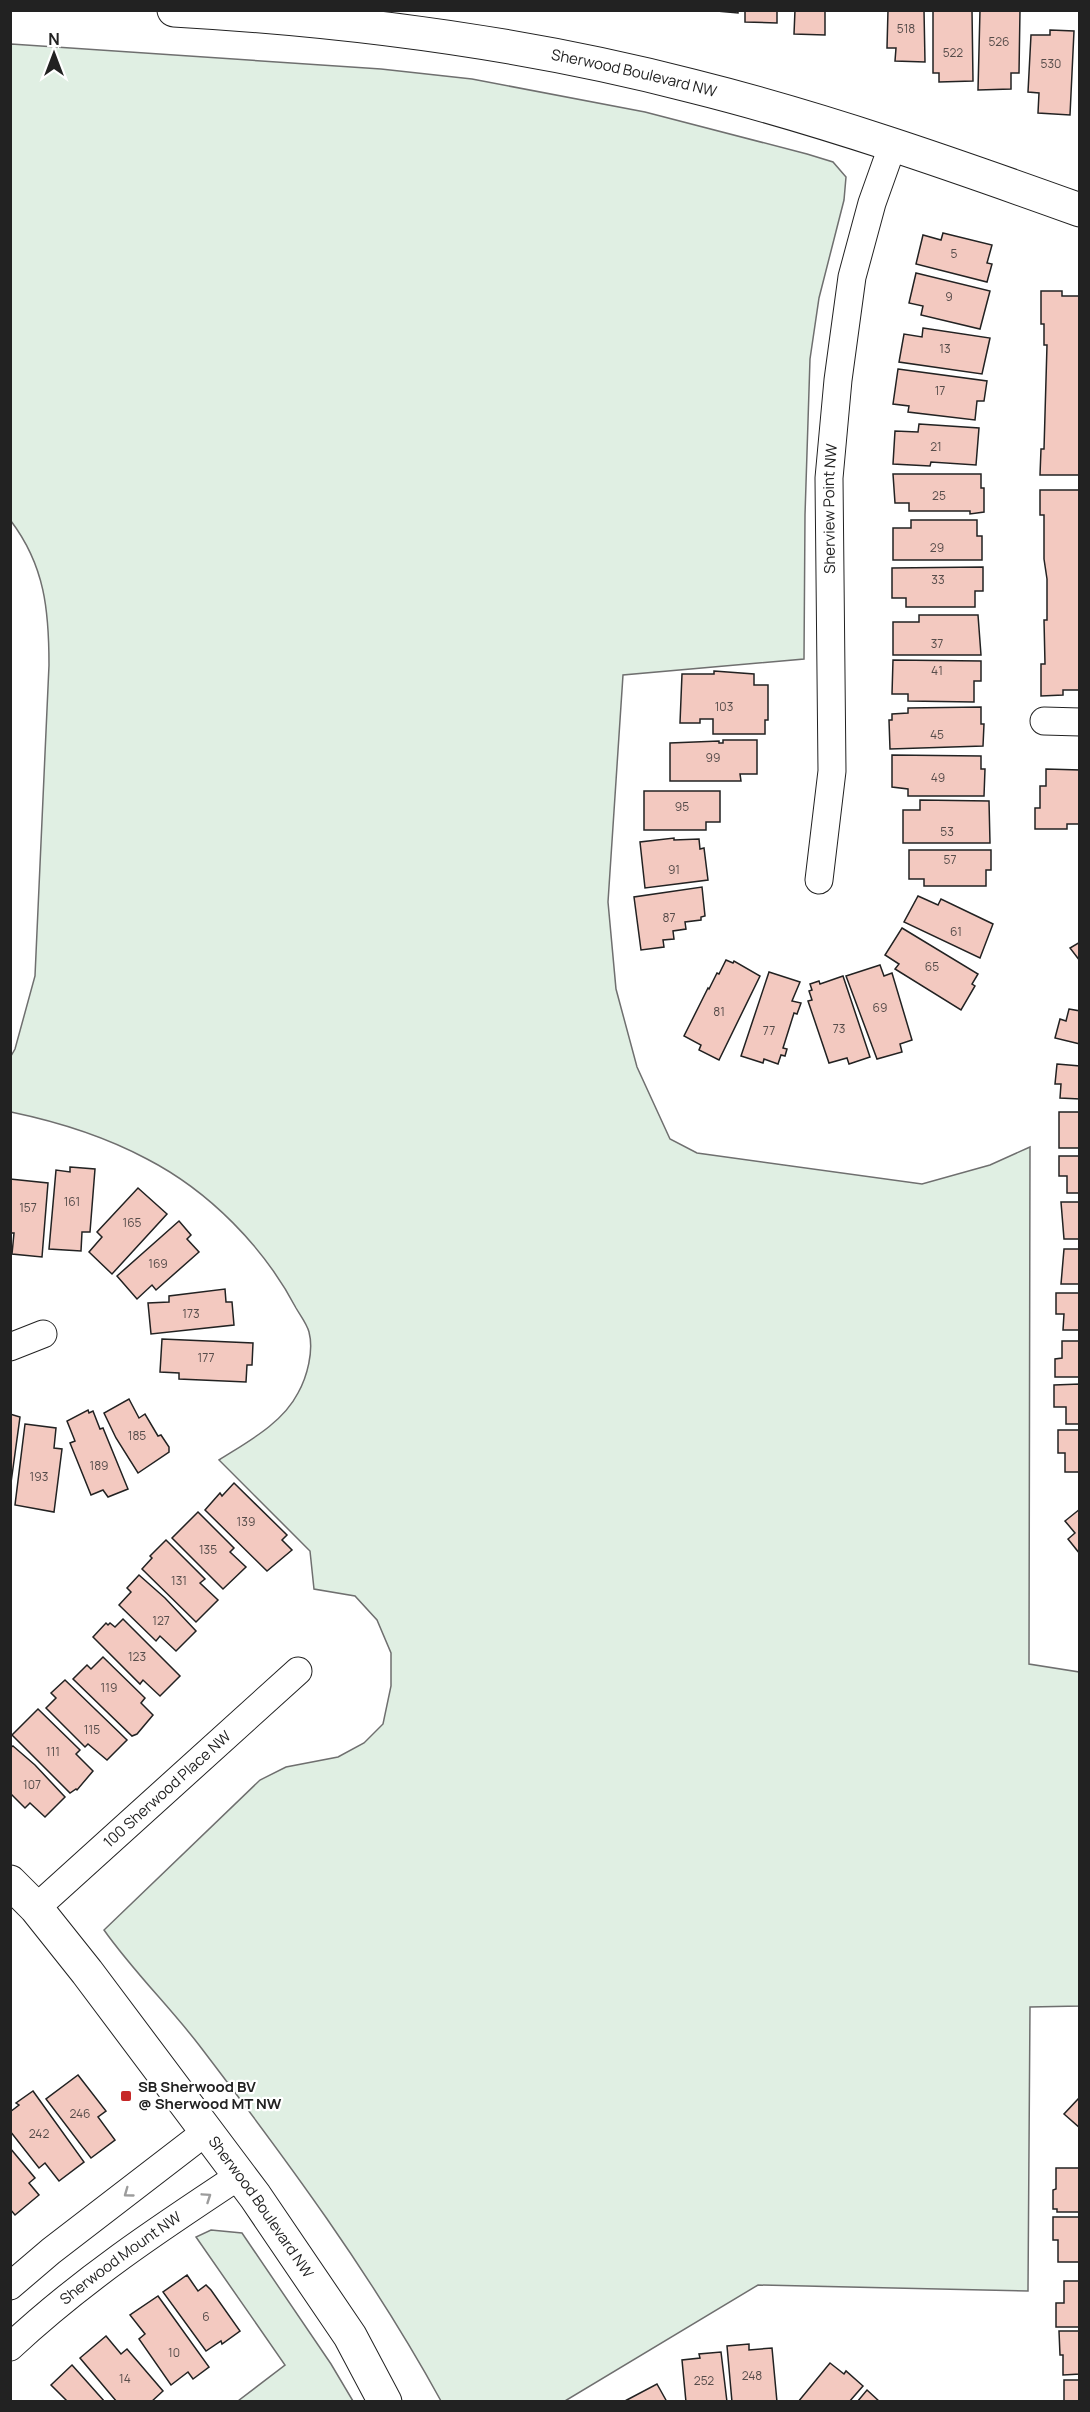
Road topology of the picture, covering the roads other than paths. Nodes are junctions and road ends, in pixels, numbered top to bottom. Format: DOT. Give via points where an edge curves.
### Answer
graph roads {
  1 [pos="174,10"];
  2 [pos="893,144"];
  3 [pos="1080,210"];
  4 [pos="1044,721"];
  5 [pos="1080,722"];
  6 [pos="819,879"];
  7 [pos="43,1334"];
  8 [pos="10,1347"];
  9 [pos="297,1671"];
  10 [pos="10,1882"];
  11 [pos="36,1908"];
  12 [pos="207,2131"];
  13 [pos="239,2176"];
  14 [pos="10,2286"];
  15 [pos="10,2347"];
  16 [pos="385,2402"];
  1 -- 2 [label="street, Sherwood Boulevard NW" via="328,22 518,49 689,85"];
  2 -- 3 [label="street, Sherwood Boulevard NW"];
  2 -- 6 [label="street, Sherview Point NW" via="852,277 838,380 829,478 832,771"];
  4 -- 5 [label="street"];
  7 -- 8 [label="street"];
  9 -- 11 [label="street, 100 Sherwood Place NW"];
  10 -- 11 [label="street, Sherwood Boulevard NW"];
  11 -- 12 [label="street, Sherwood Boulevard NW"];
  12 -- 13 [label="street, Sherwood Boulevard NW"];
  12 -- 14 [label="street, one-way"];
  15 -- 13 [label="street, Sherwood Mount NW, one-way" via="88,2279"];
  13 -- 16 [label="street, Sherwood Boulevard NW" via="350,2336"];
}
